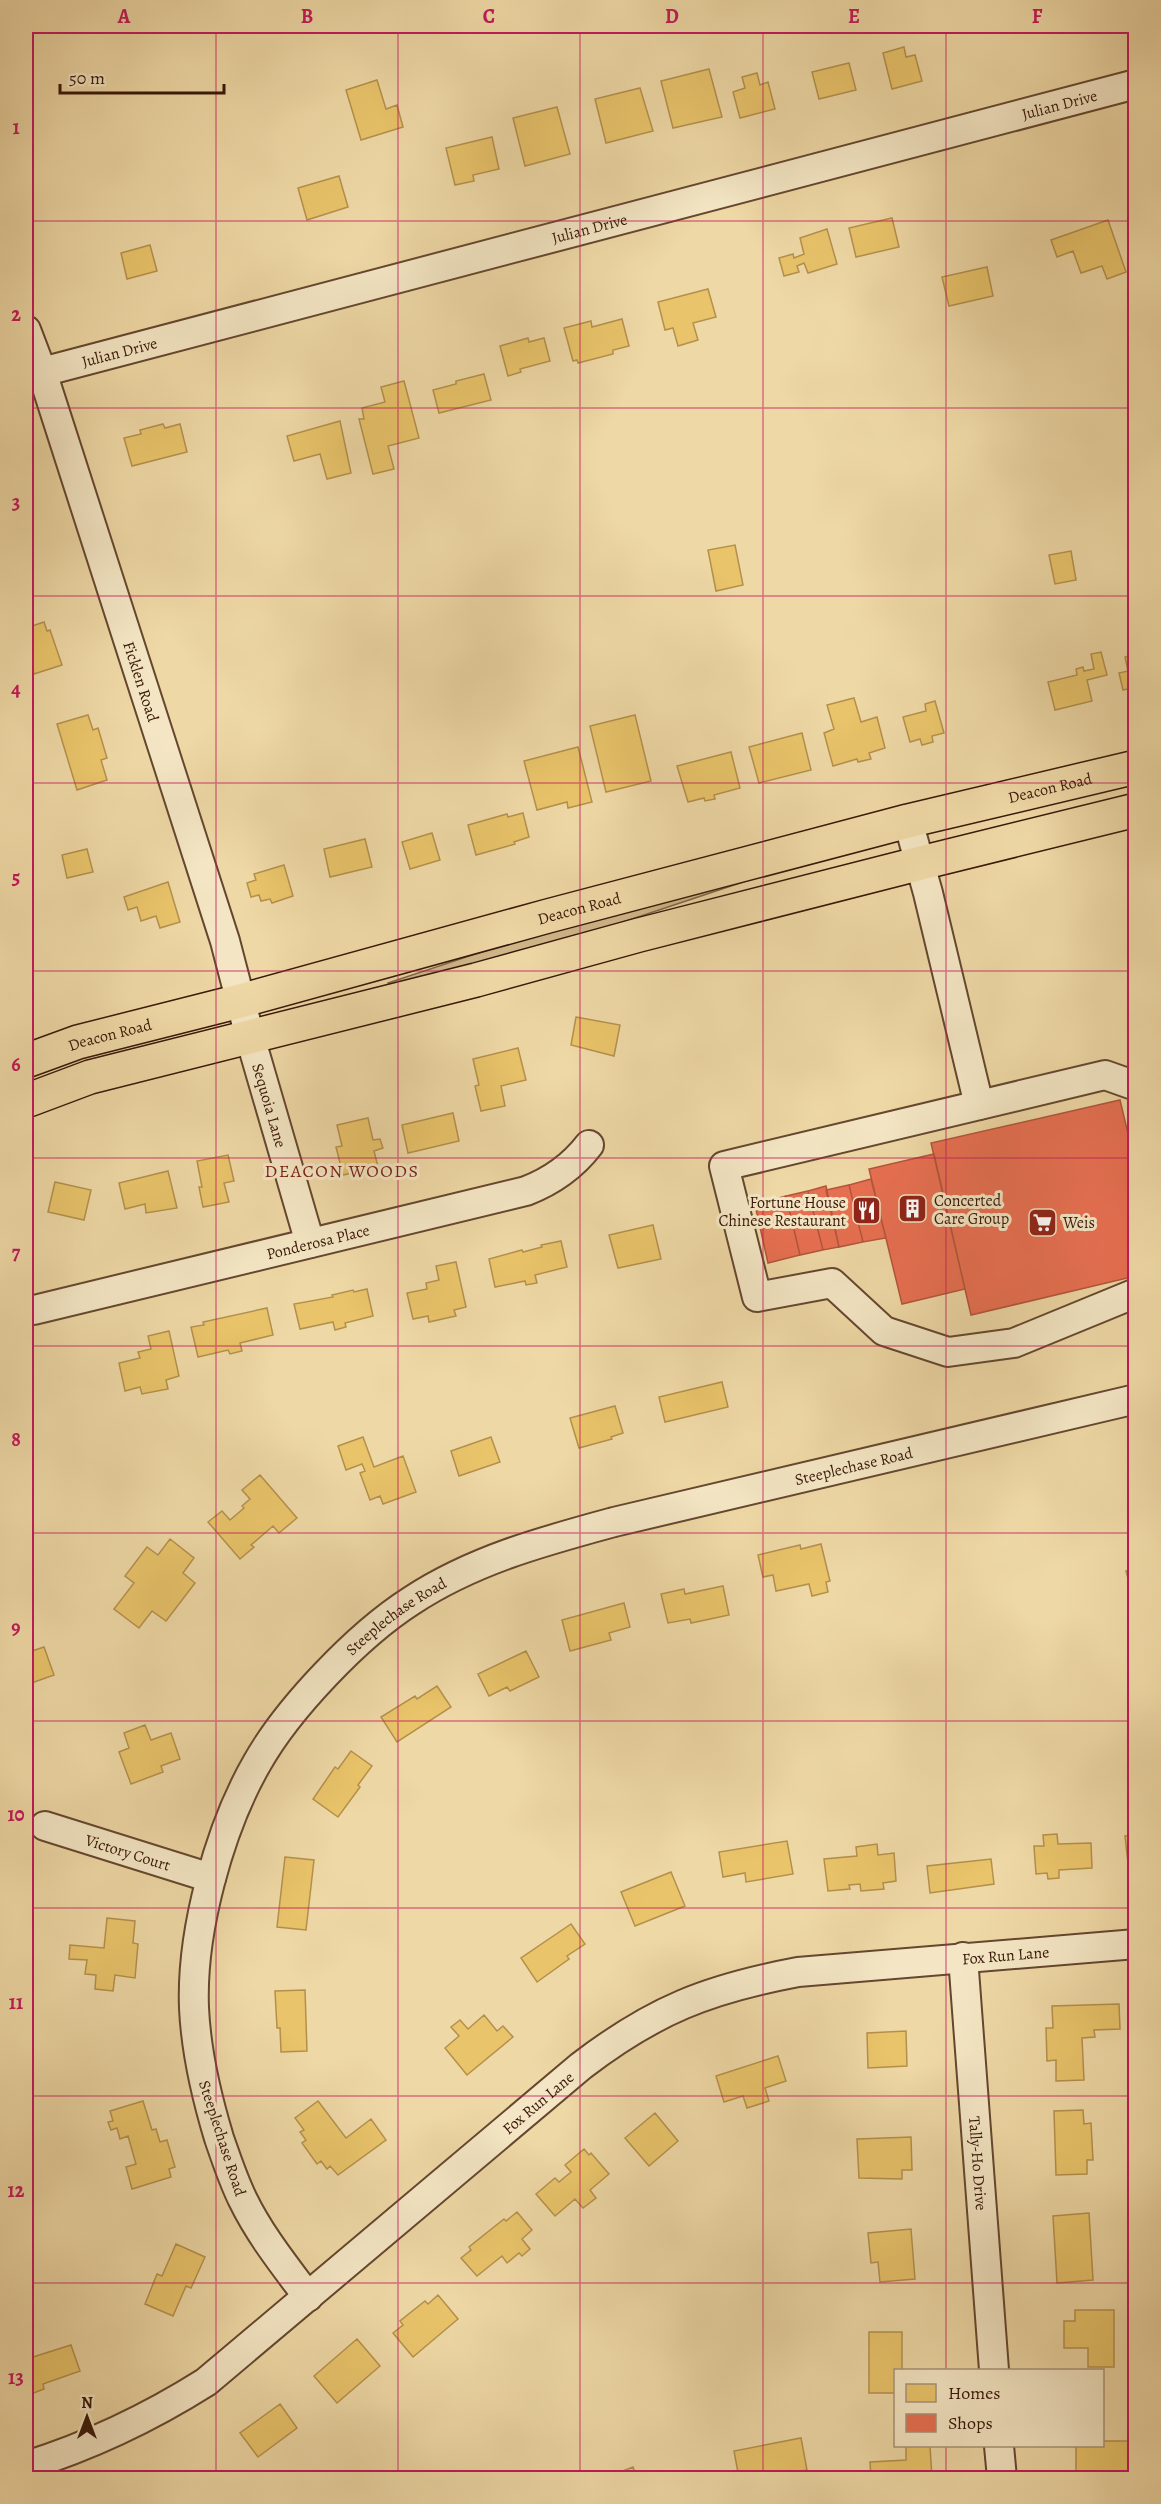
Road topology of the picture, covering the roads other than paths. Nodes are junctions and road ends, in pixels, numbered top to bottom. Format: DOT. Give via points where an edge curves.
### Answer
graph roads {
  1 [pos="1136,84"];
  2 [pos="26,330"];
  3 [pos="42,372"];
  4 [pos="1136,767"];
  5 [pos="1136,810"];
  6 [pos="908,821"];
  7 [pos="921,862"];
  8 [pos="240,1001"];
  9 [pos="250,1037"];
  10 [pos="26,1061"];
  11 [pos="1136,1086"];
  12 [pos="26,1101"];
  13 [pos="979,1105"];
  14 [pos="589,1145"];
  15 [pos="310,1244"];
  16 [pos="1136,1293"];
  17 [pos="34,1310"];
  18 [pos="1136,1399"];
  19 [pos="45,1826"];
  20 [pos="211,1878"];
  21 [pos="1136,1944"];
  22 [pos="963,1957"];
  23 [pos="308,2297"];
  24 [pos="994,2369"];
  25 [pos="999,2447"];
  26 [pos="26,2466"];
  27 [pos="1002,2478"];
  1 -- 3 [label="street, Julian Drive"];
  2 -- 3 [label="street, Ficklen Road"];
  3 -- 8 [label="street, Ficklen Road" via="225,941"];
  4 -- 6 [label="main road, Deacon Road"];
  5 -- 7 [label="main road"];
  6 -- 7 [label="street"];
  6 -- 8 [label="main road, Deacon Road"];
  7 -- 9 [label="main road"];
  7 -- 13 [label="street"];
  8 -- 9 [label="street, Ficklen Road"];
  8 -- 10 [label="main road, Deacon Road" via="78,1042"];
  9 -- 12 [label="main road" via="90,1077"];
  9 -- 15 [label="street, Sequoia Lane"];
  11 -- 13 [label="street" via="1105,1075"];
  13 -- 16 [label="street" via="724,1166 757,1297 832,1283 884,1331 948,1352 1014,1343"];
  14 -- 15 [label="street, Ponderosa Place" via="565,1171 526,1191"];
  15 -- 17 [label="street, Ponderosa Place"];
  18 -- 20 [label="street, Steeplechase Road" via="614,1522 538,1543 449,1578 372,1630 295,1711 258,1761 239,1798"];
  19 -- 20 [label="street, Victory Court"];
  20 -- 23 [label="street, Steeplechase Road" via="196,1957 194,2007 206,2097 242,2198 262,2234"];
  21 -- 22 [label="street, Fox Run Lane"];
  22 -- 23 [label="street, Fox Run Lane" via="798,1972 700,1996 657,2016 581,2066"];
  22 -- 24 [label="street, Tally-Ho Drive"];
  23 -- 26 [label="street, Fox Run Lane" via="207,2382 158,2412 107,2438"];
  25 -- 27 [label="street"];
}
